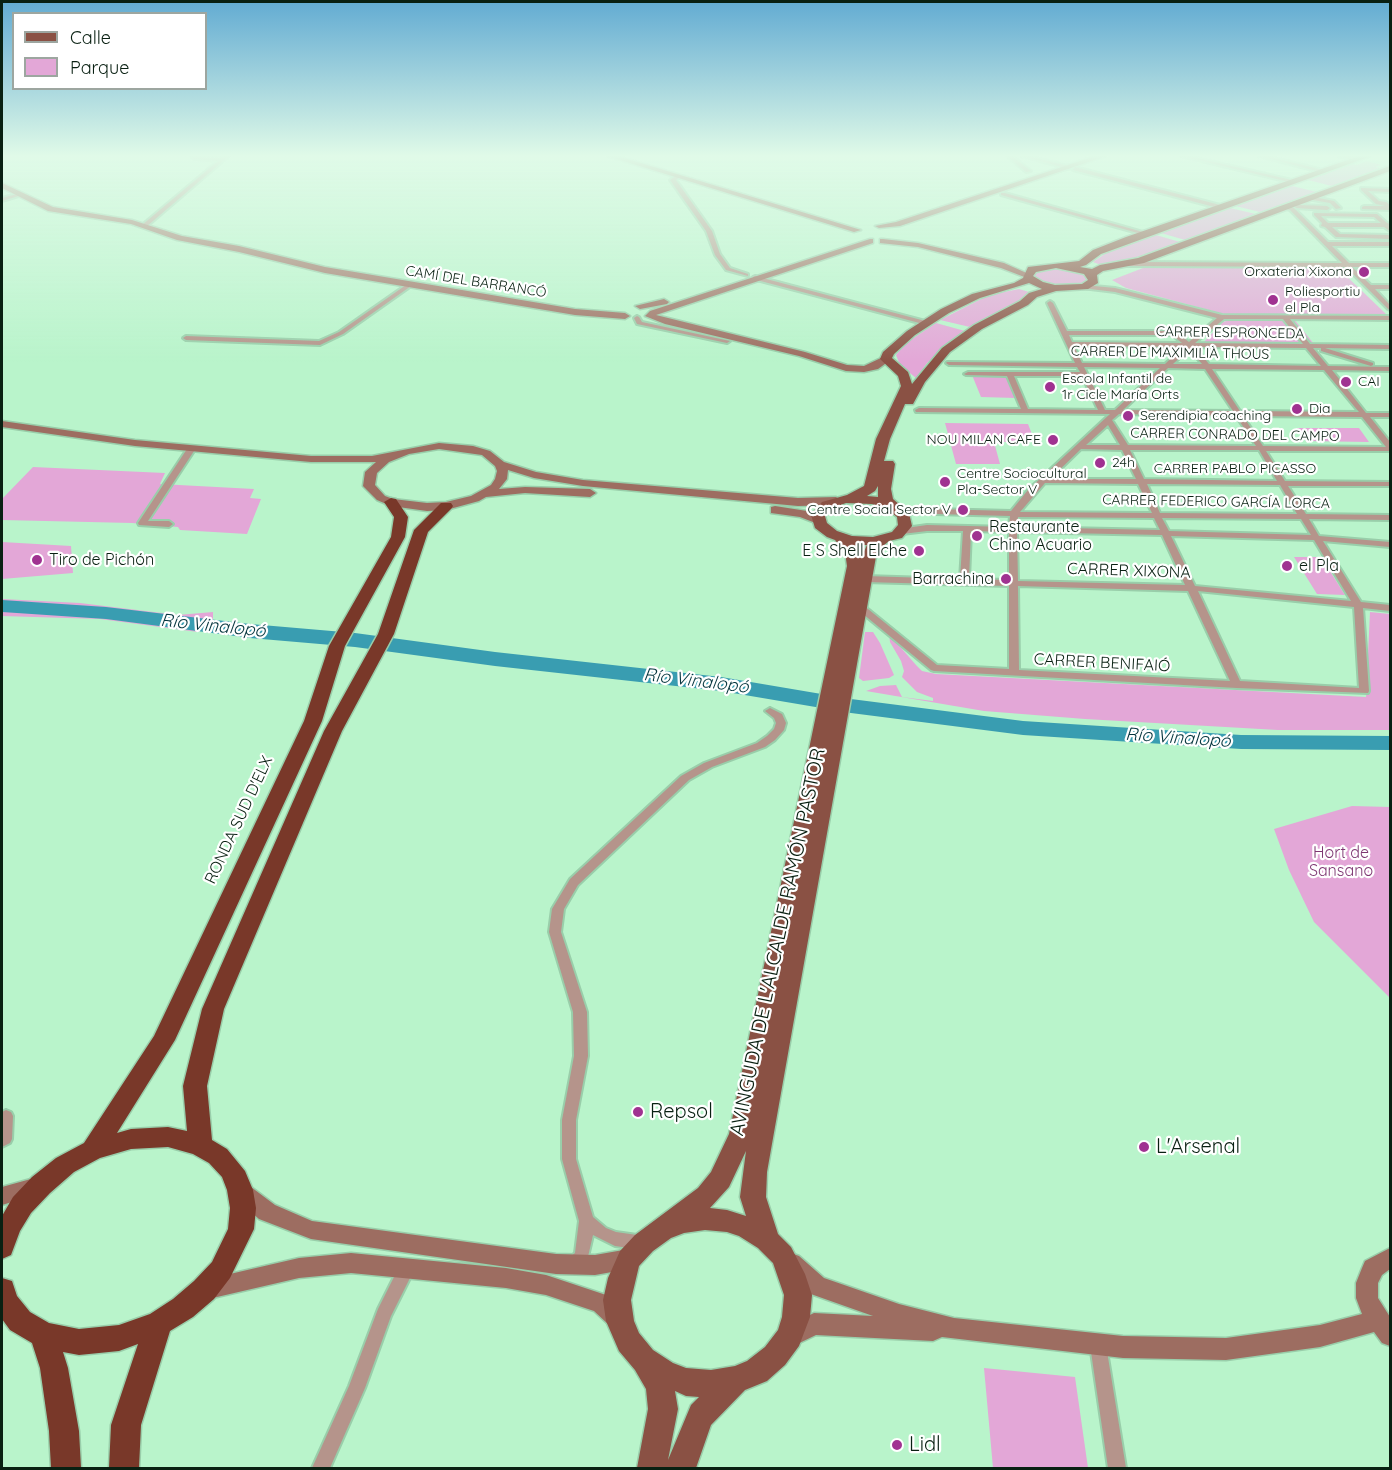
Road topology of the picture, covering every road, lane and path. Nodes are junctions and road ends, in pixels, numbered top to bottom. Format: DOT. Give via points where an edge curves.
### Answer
graph roads {
  1 [pos="139,225"];
  2 [pos="704,225"];
  3 [pos="830,225"];
  4 [pos="882,225"];
  5 [pos="923,225"];
  6 [pos="1113,225"];
  7 [pos="1173,225"];
  8 [pos="1237,225"];
  9 [pos="1308,225"];
  10 [pos="1326,225"];
  11 [pos="144,226"];
  12 [pos="872,226"];
  13 [pos="1389,226"];
  14 [pos="857,233"];
  15 [pos="901,233"];
  16 [pos="1147,234"];
  17 [pos="1390,237"];
  18 [pos="870,241"];
  19 [pos="883,241"];
  20 [pos="1327,244"];
  21 [pos="1390,244"];
  22 [pos="918,245"];
  23 [pos="1128,264"];
  24 [pos="1347,265"];
  25 [pos="1390,265"];
  26 [pos="1004,266"];
  27 [pos="1067,266"];
  28 [pos="1037,267"];
  29 [pos="751,276"];
  30 [pos="1028,277"];
  31 [pos="1090,280"];
  32 [pos="408,286"];
  33 [pos="1369,287"];
  34 [pos="1390,287"];
  35 [pos="1055,288"];
  36 [pos="1115,290"];
  37 [pos="1050,303"];
  38 [pos="640,306"];
  39 [pos="1390,308"];
  40 [pos="624,313"];
  41 [pos="652,314"];
  42 [pos="1222,317"];
  43 [pos="637,318"];
  44 [pos="1285,318"];
  45 [pos="1390,318"];
  46 [pos="927,323"];
  47 [pos="1065,333"];
  48 [pos="186,338"];
  49 [pos="726,341"];
  50 [pos="1070,344"];
  51 [pos="1189,345"];
  52 [pos="1308,346"];
  53 [pos="1390,347"];
  54 [pos="886,358"];
  55 [pos="949,363"];
  56 [pos="1080,364"];
  57 [pos="1169,364"];
  58 [pos="1206,365"];
  59 [pos="1326,367"];
  60 [pos="1389,369"];
  61 [pos="968,374"];
  62 [pos="1010,374"];
  63 [pos="1085,374"];
  64 [pos="919,410"];
  65 [pos="1025,410"];
  66 [pos="1102,411"];
  67 [pos="1118,411"];
  68 [pos="1236,412"];
  69 [pos="1365,414"];
  70 [pos="1390,415"];
  71 [pos="2,422"];
  72 [pos="1109,422"];
  73 [pos="1080,447"];
  74 [pos="1125,447"];
  75 [pos="192,448"];
  76 [pos="1262,448"];
  77 [pos="1390,448"];
  78 [pos="396,454"];
  79 [pos="311,459"];
  80 [pos="500,464"];
  81 [pos="368,479"];
  82 [pos="1043,481"];
  83 [pos="1141,482"];
  84 [pos="1283,483"];
  85 [pos="1390,484"];
  86 [pos="485,494"];
  87 [pos="843,500"];
  88 [pos="391,502"];
  89 [pos="446,506"];
  90 [pos="895,507"];
  91 [pos="937,512"];
  92 [pos="1014,513"];
  93 [pos="1157,515"];
  94 [pos="1304,516"];
  95 [pos="1390,517"];
  96 [pos="818,520"];
  97 [pos="170,524"];
  98 [pos="939,528"];
  99 [pos="968,529"];
  100 [pos="1014,530"];
  101 [pos="902,531"];
  102 [pos="1166,533"];
  103 [pos="841,538"];
  104 [pos="1318,538"];
  105 [pos="883,540"];
  106 [pos="1390,544"];
  107 [pos="865,579"];
  108 [pos="964,581"];
  109 [pos="1014,582"];
  110 [pos="1191,588"];
  111 [pos="1358,605"];
  112 [pos="860,607"];
  113 [pos="1390,608"];
  114 [pos="1014,673"];
  115 [pos="839,676"];
  116 [pos="1237,685"];
  117 [pos="770,711"];
  118 [pos="828,733"];
  119 [pos="6,1116"];
  120 [pos="2,1141"];
  121 [pos="200,1145"];
  122 [pos="93,1150"];
  123 [pos="41,1185"];
  124 [pos="240,1190"];
  125 [pos="2,1196"];
  126 [pos="587,1221"];
  127 [pos="645,1244"];
  128 [pos="2,1247"];
  129 [pos="774,1247"];
  130 [pos="1390,1258"];
  131 [pos="572,1265"];
  132 [pos="407,1268"];
  133 [pos="204,1290"];
  134 [pos="4,1304"];
  135 [pos="620,1321"];
  136 [pos="159,1323"];
  137 [pos="1384,1328"];
  138 [pos="954,1329"];
  139 [pos="44,1335"];
  140 [pos="789,1337"];
  141 [pos="1098,1344"];
  142 [pos="643,1359"];
  143 [pos="735,1380"];
  144 [pos="66,1468"];
  145 [pos="124,1468"];
  146 [pos="321,1468"];
  147 [pos="652,1468"];
  148 [pos="681,1468"];
  149 [pos="1117,1468"];
  1 -- 11 [label="main road, CAMÍ DEL BARRANCÓ"];
  2 -- 29 [label="street" via="717,254 729,269"];
  3 -- 14 [label="main road"];
  4 -- 12 [label="main road"];
  5 -- 15 [label="main road"];
  6 -- 16 [label="street"];
  7 -- 16 [label="main road"];
  8 -- 23 [label="main road"];
  9 -- 10 [label="street"];
  9 -- 20 [label="street"];
  10 -- 13 [label="street"];
  10 -- 17 [label="street" via="1338,236"];
  11 -- 32 [label="main road, CAMÍ DEL BARRANCÓ"];
  12 -- 14 [label="main road"];
  12 -- 15 [label="main road"];
  14 -- 18 [label="main road"];
  14 -- 29 [label="main road"];
  15 -- 19 [label="main road" via="896,239"];
  15 -- 22 [label="main road"];
  16 -- 27 [label="main road"];
  18 -- 19 [label="main road"];
  18 -- 29 [label="main road"];
  19 -- 22 [label="main road"];
  20 -- 21 [label="street"];
  20 -- 24 [label="street"];
  22 -- 26 [label="main road"];
  23 -- 24 [label="street"];
  23 -- 31 [label="main road" via="1100,268"];
  24 -- 25 [label="street"];
  24 -- 33 [label="street"];
  26 -- 28 [label="main road"];
  26 -- 30 [label="main road"];
  27 -- 28 [label="main road"];
  27 -- 31 [label="main road"];
  28 -- 30 [label="main road"];
  29 -- 38 [label="main road" via="663,303"];
  29 -- 41 [label="main road"];
  29 -- 46 [label="street"];
  30 -- 35 [label="main road"];
  30 -- 46 [label="main road" via="1018,285 976,296"];
  31 -- 35 [label="main road"];
  31 -- 36 [label="street"];
  31 -- 36 [label="street"];
  32 -- 40 [label="main road, CAMÍ DEL BARRANCÓ" via="600,314"];
  32 -- 48 [label="street" via="341,333 320,343"];
  33 -- 34 [label="street"];
  33 -- 39 [label="street"];
  35 -- 90 [label="main road" via="1033,295 978,327 929,368 904,411 893,441 884,489 886,500"];
  36 -- 42 [label="street"];
  37 -- 47 [label="street"];
  38 -- 40 [label="main road"];
  38 -- 41 [label="main road" via="652,309"];
  40 -- 43 [label="main road"];
  41 -- 43 [label="main road"];
  41 -- 54 [label="main road" via="668,322 855,369 874,367"];
  42 -- 44 [label="street"];
  42 -- 51 [label="street"];
  43 -- 49 [label="street" via="639,323"];
  44 -- 45 [label="street"];
  44 -- 52 [label="street"];
  46 -- 54 [label="main road" via="897,344"];
  47 -- 50 [label="street"];
  47 -- 51 [label="street" via="1174,333"];
  50 -- 51 [label="street, CARRER ESPRONCEDA"];
  50 -- 56 [label="street"];
  51 -- 52 [label="street, CARRER ESPRONCEDA"];
  51 -- 57 [label="street"];
  51 -- 58 [label="street"];
  52 -- 53 [label="street, CARRER ESPRONCEDA"];
  52 -- 59 [label="street"];
  52 -- 60 [label="street"];
  54 -- 87 [label="main road" via="904,375 907,386 882,439 870,488"];
  55 -- 56 [label="street, CARRER DE MAXIMILIÀ THOUS"];
  56 -- 57 [label="street, CARRER DE MAXIMILIÀ THOUS"];
  56 -- 63 [label="street"];
  57 -- 58 [label="street, CARRER DE MAXIMILIÀ THOUS"];
  57 -- 67 [label="street"];
  58 -- 59 [label="street, CARRER DE MAXIMILIÀ THOUS"];
  58 -- 68 [label="street"];
  59 -- 60 [label="street, CARRER DE MAXIMILIÀ THOUS"];
  59 -- 69 [label="street"];
  61 -- 62 [label="street"];
  62 -- 63 [label="street"];
  62 -- 65 [label="street"];
  63 -- 66 [label="street"];
  64 -- 65 [label="street"];
  65 -- 66 [label="street"];
  66 -- 67 [label="street"];
  67 -- 68 [label="street"];
  67 -- 72 [label="street"];
  68 -- 69 [label="street"];
  68 -- 76 [label="street"];
  69 -- 70 [label="street"];
  69 -- 77 [label="street"];
  71 -- 75 [label="main road"];
  72 -- 73 [label="street"];
  72 -- 74 [label="street"];
  73 -- 74 [label="street, CARRER CONRADO DEL CAMPO"];
  73 -- 82 [label="street"];
  74 -- 76 [label="street, CARRER CONRADO DEL CAMPO"];
  74 -- 83 [label="street"];
  75 -- 79 [label="main road"];
  75 -- 97 [label="street" via="142,523"];
  76 -- 77 [label="street, CARRER CONRADO DEL CAMPO"];
  76 -- 84 [label="street"];
  78 -- 79 [label="main road" via="372,459"];
  78 -- 80 [label="main road" via="457,446 486,453"];
  78 -- 81 [label="main road" via="377,466"];
  79 -- 81 [label="main road" via="357,469"];
  80 -- 86 [label="main road" via="501,479"];
  80 -- 87 [label="main road" via="534,475 583,483 798,502"];
  81 -- 88 [label="main road" via="373,492"];
  82 -- 83 [label="street, CARRER PABLO PICASSO"];
  82 -- 92 [label="street"];
  83 -- 84 [label="street, CARRER PABLO PICASSO"];
  83 -- 93 [label="street"];
  84 -- 85 [label="street, CARRER PABLO PICASSO"];
  84 -- 94 [label="street"];
  86 -- 89 [label="main road"];
  86 -- 96 [label="main road" via="525,490 581,492 778,510"];
  87 -- 90 [label="main road" via="873,500"];
  87 -- 96 [label="main road" via="821,509"];
  88 -- 89 [label="main road"];
  88 -- 122 [label="highway, RONDA SUD D'ELX" via="401,518 398,537 337,646 294,763 164,1040"];
  89 -- 121 [label="highway" via="421,530 386,634 333,731 213,1010 195,1086"];
  90 -- 91 [label="street, CARRER FEDERICO GARCÍA LORCA"];
  90 -- 101 [label="main road" via="906,521"];
  91 -- 92 [label="street, CARRER FEDERICO GARCÍA LORCA"];
  91 -- 98 [label="street"];
  92 -- 93 [label="street, CARRER FEDERICO GARCÍA LORCA"];
  92 -- 100 [label="street"];
  93 -- 94 [label="street, CARRER FEDERICO GARCÍA LORCA"];
  93 -- 102 [label="street"];
  94 -- 95 [label="street, CARRER FEDERICO GARCÍA LORCA"];
  94 -- 104 [label="street"];
  96 -- 103 [label="main road" via="825,530"];
  98 -- 99 [label="street"];
  98 -- 101 [label="street"];
  99 -- 100 [label="street"];
  99 -- 108 [label="street"];
  100 -- 102 [label="street"];
  100 -- 109 [label="street"];
  101 -- 105 [label="main road"];
  102 -- 104 [label="street"];
  102 -- 110 [label="street"];
  103 -- 105 [label="main road"];
  103 -- 115 [label="main road" via="852,551 855,567"];
  104 -- 106 [label="street"];
  104 -- 111 [label="street"];
  105 -- 107 [label="main road" via="871,548"];
  107 -- 108 [label="street, CARRER XIXONA"];
  107 -- 112 [label="main road"];
  108 -- 109 [label="street, CARRER XIXONA"];
  109 -- 110 [label="street, CARRER XIXONA"];
  109 -- 114 [label="street"];
  110 -- 111 [label="street, CARRER XIXONA"];
  110 -- 116 [label="street"];
  111 -- 113 [label="street, CARRER XIXONA"];
  111 -- 116 [label="street, CARRER BENIFAIÓ" via="1364,691"];
  112 -- 114 [label="street, CARRER BENIFAIÓ" via="934,668"];
  112 -- 115 [label="main road"];
  114 -- 116 [label="street, CARRER BENIFAIÓ"];
  115 -- 118 [label="main road"];
  117 -- 126 [label="street" via="781,723 771,738 685,778 574,882 558,909 555,932 580,1012 581,1056 569,1120 569,1159"];
  118 -- 127 [label="main road, AVINGUDA DE L'ALCALDE RAMÓN PASTOR" via="741,1134 707,1196"];
  118 -- 129 [label="main road, AVINGUDA DE L'ALCALDE RAMÓN PASTOR" via="754,1172 753,1197"];
  119 -- 120 [label="street"];
  121 -- 122 [label="highway" via="168,1137 131,1139"];
  121 -- 124 [label="highway" via="219,1156 232,1171"];
  122 -- 123 [label="highway" via="65,1165"];
  123 -- 125 [label="main road"];
  123 -- 128 [label="highway" via="22,1205"];
  124 -- 131 [label="main road" via="267,1212 310,1230"];
  124 -- 133 [label="highway" via="243,1208 237,1239 221,1270"];
  126 -- 127 [label="street" via="615,1239"];
  126 -- 131 [label="street" via="582,1256"];
  127 -- 129 [label="main road" via="682,1222 705,1219 748,1228"];
  127 -- 131 [label="main road" via="595,1265"];
  127 -- 135 [label="main road" via="621,1278 617,1300"];
  129 -- 138 [label="main road" via="816,1286"];
  129 -- 140 [label="main road" via="792,1274 798,1295"];
  130 -- 137 [label="main road" via="1373,1268 1367,1283 1367,1299"];
  132 -- 133 [label="main road" via="351,1263 299,1268"];
  132 -- 135 [label="main road" via="546,1285 601,1303"];
  132 -- 146 [label="street"];
  133 -- 136 [label="highway"];
  134 -- 139 [label="highway" via="20,1321"];
  135 -- 142 [label="main road"];
  136 -- 139 [label="highway" via="119,1338 79,1342"];
  136 -- 145 [label="highway" via="126,1425"];
  137 -- 141 [label="main road" via="1226,1349"];
  138 -- 140 [label="main road" via="814,1324"];
  138 -- 141 [label="main road"];
  139 -- 144 [label="highway" via="54,1368"];
  140 -- 143 [label="main road" via="776,1356 757,1371"];
  141 -- 149 [label="street"];
  142 -- 143 [label="main road" via="686,1382 711,1384"];
  142 -- 147 [label="main road" via="660,1386 663,1409"];
  143 -- 148 [label="main road" via="701,1415"];
}
